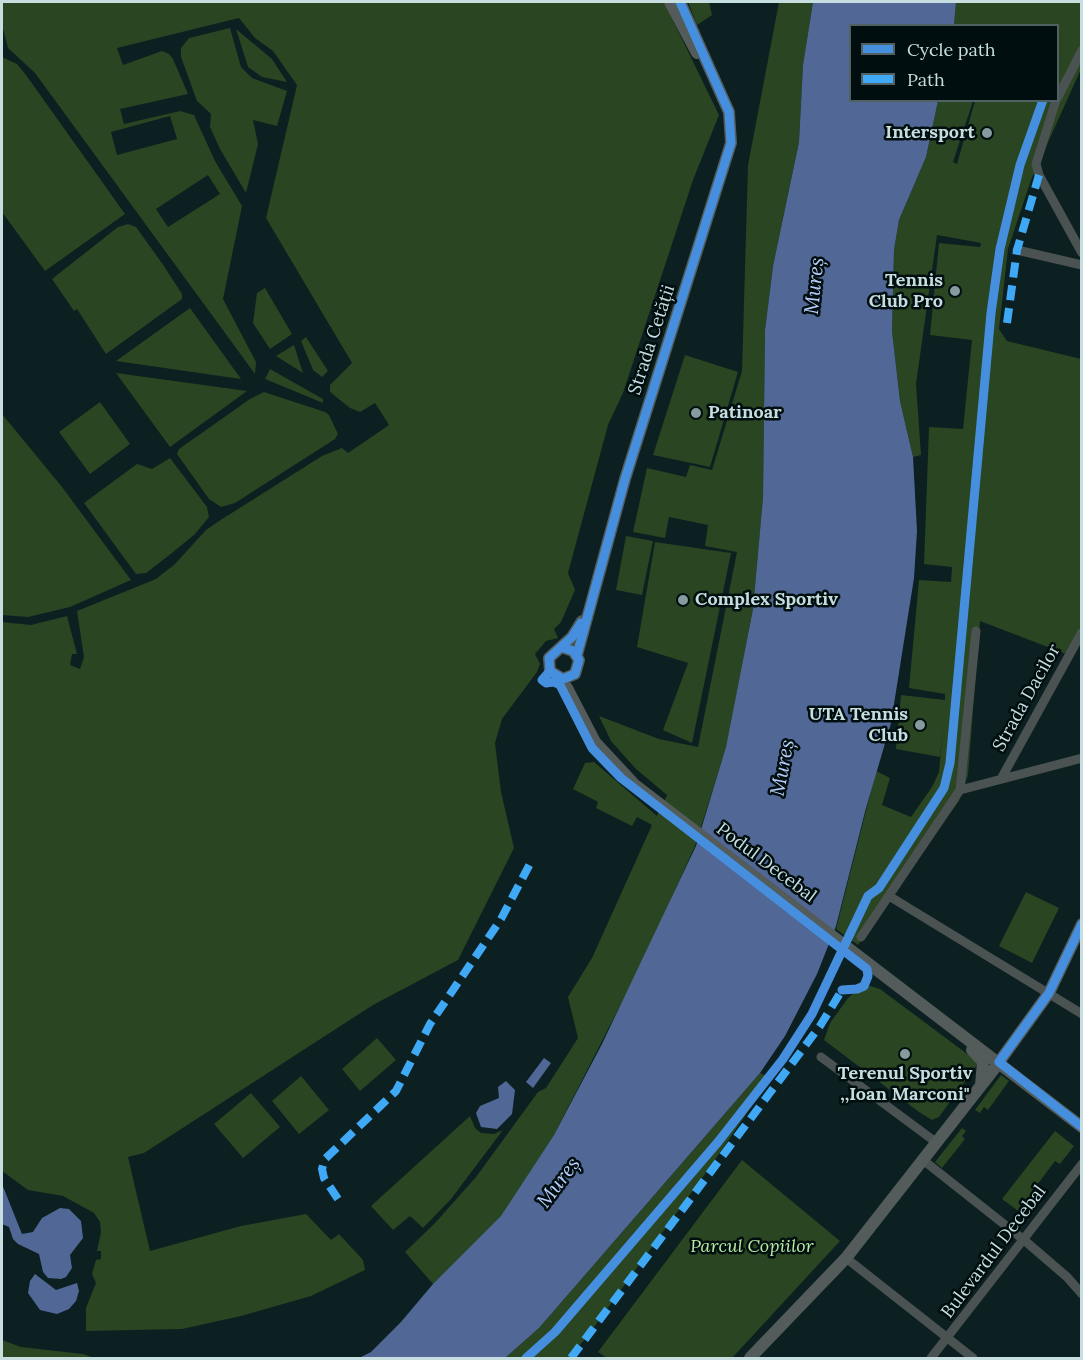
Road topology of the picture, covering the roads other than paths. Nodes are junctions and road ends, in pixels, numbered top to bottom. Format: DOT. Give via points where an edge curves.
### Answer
graph roads {
  1 [pos="670,2"];
  2 [pos="680,2"];
  3 [pos="1082,50"];
  4 [pos="1071,68"];
  5 [pos="1082,72"];
  6 [pos="1059,95"];
  7 [pos="724,98"];
  8 [pos="1056,102"];
  9 [pos="1017,250"];
  10 [pos="1082,253"];
  11 [pos="1082,265"];
  12 [pos="593,592"];
  13 [pos="976,631"];
  14 [pos="1082,632"];
  15 [pos="561,647"];
  16 [pos="577,655"];
  17 [pos="575,674"];
  18 [pos="557,677"];
  19 [pos="579,711"];
  20 [pos="1082,758"];
  21 [pos="1001,779"];
  22 [pos="960,790"];
  23 [pos="889,896"];
  24 [pos="1082,924"];
  25 [pos="861,937"];
  26 [pos="1049,993"];
  27 [pos="1082,1014"];
  28 [pos="950,1025"];
  29 [pos="821,1057"];
  30 [pos="999,1062"];
  31 [pos="980,1087"];
  32 [pos="1082,1127"];
  33 [pos="937,1143"];
  34 [pos="923,1160"];
  35 [pos="1082,1164"];
  36 [pos="1024,1240"];
  37 [pos="846,1258"];
  38 [pos="1082,1294"];
  39 [pos="949,1337"];
  40 [pos="750,1359"];
  41 [pos="931,1359"];
  42 [pos="973,1359"];
  1 -- 7 [label="main road, Strada Cetății"];
  2 -- 7 [label="main road, Strada Cetății"];
  3 -- 4 [label="street"];
  4 -- 5 [label="street"];
  4 -- 6 [label="street"];
  7 -- 12 [label="main road, Strada Cetății" via="731,130 728,154"];
  8 -- 10 [label="street" via="1036,164"];
  9 -- 11 [label="street"];
  12 -- 15 [label="main road, Strada Cetății" via="576,633"];
  12 -- 16 [label="main road, Strada Cetății"];
  13 -- 22 [label="street"];
  14 -- 21 [label="street, Strada Dacilor"];
  15 -- 16 [label="main road"];
  15 -- 18 [label="main road" via="551,653 548,663"];
  16 -- 17 [label="main road" via="579,665"];
  17 -- 18 [label="main road"];
  17 -- 19 [label="main road"];
  18 -- 19 [label="main road"];
  19 -- 28 [label="main road, Podul Decebal" via="604,754 627,777"];
  20 -- 21 [label="street"];
  21 -- 22 [label="street"];
  22 -- 23 [label="street"];
  23 -- 25 [label="street"];
  23 -- 26 [label="street"];
  24 -- 26 [label="main road"];
  26 -- 27 [label="street"];
  26 -- 30 [label="main road"];
  28 -- 30 [label="main road"];
  28 -- 31 [label="main road" via="957,1038 982,1060"];
  29 -- 33 [label="street"];
  30 -- 31 [label="main road"];
  30 -- 32 [label="main road"];
  31 -- 33 [label="main road"];
  33 -- 34 [label="main road"];
  34 -- 36 [label="street"];
  34 -- 37 [label="main road"];
  35 -- 36 [label="street, Bulevardul Decebal"];
  36 -- 38 [label="street"];
  36 -- 39 [label="street, Bulevardul Decebal"];
  37 -- 39 [label="street"];
  37 -- 40 [label="main road"];
  39 -- 41 [label="street, Bulevardul Decebal"];
  39 -- 42 [label="street"];
}
